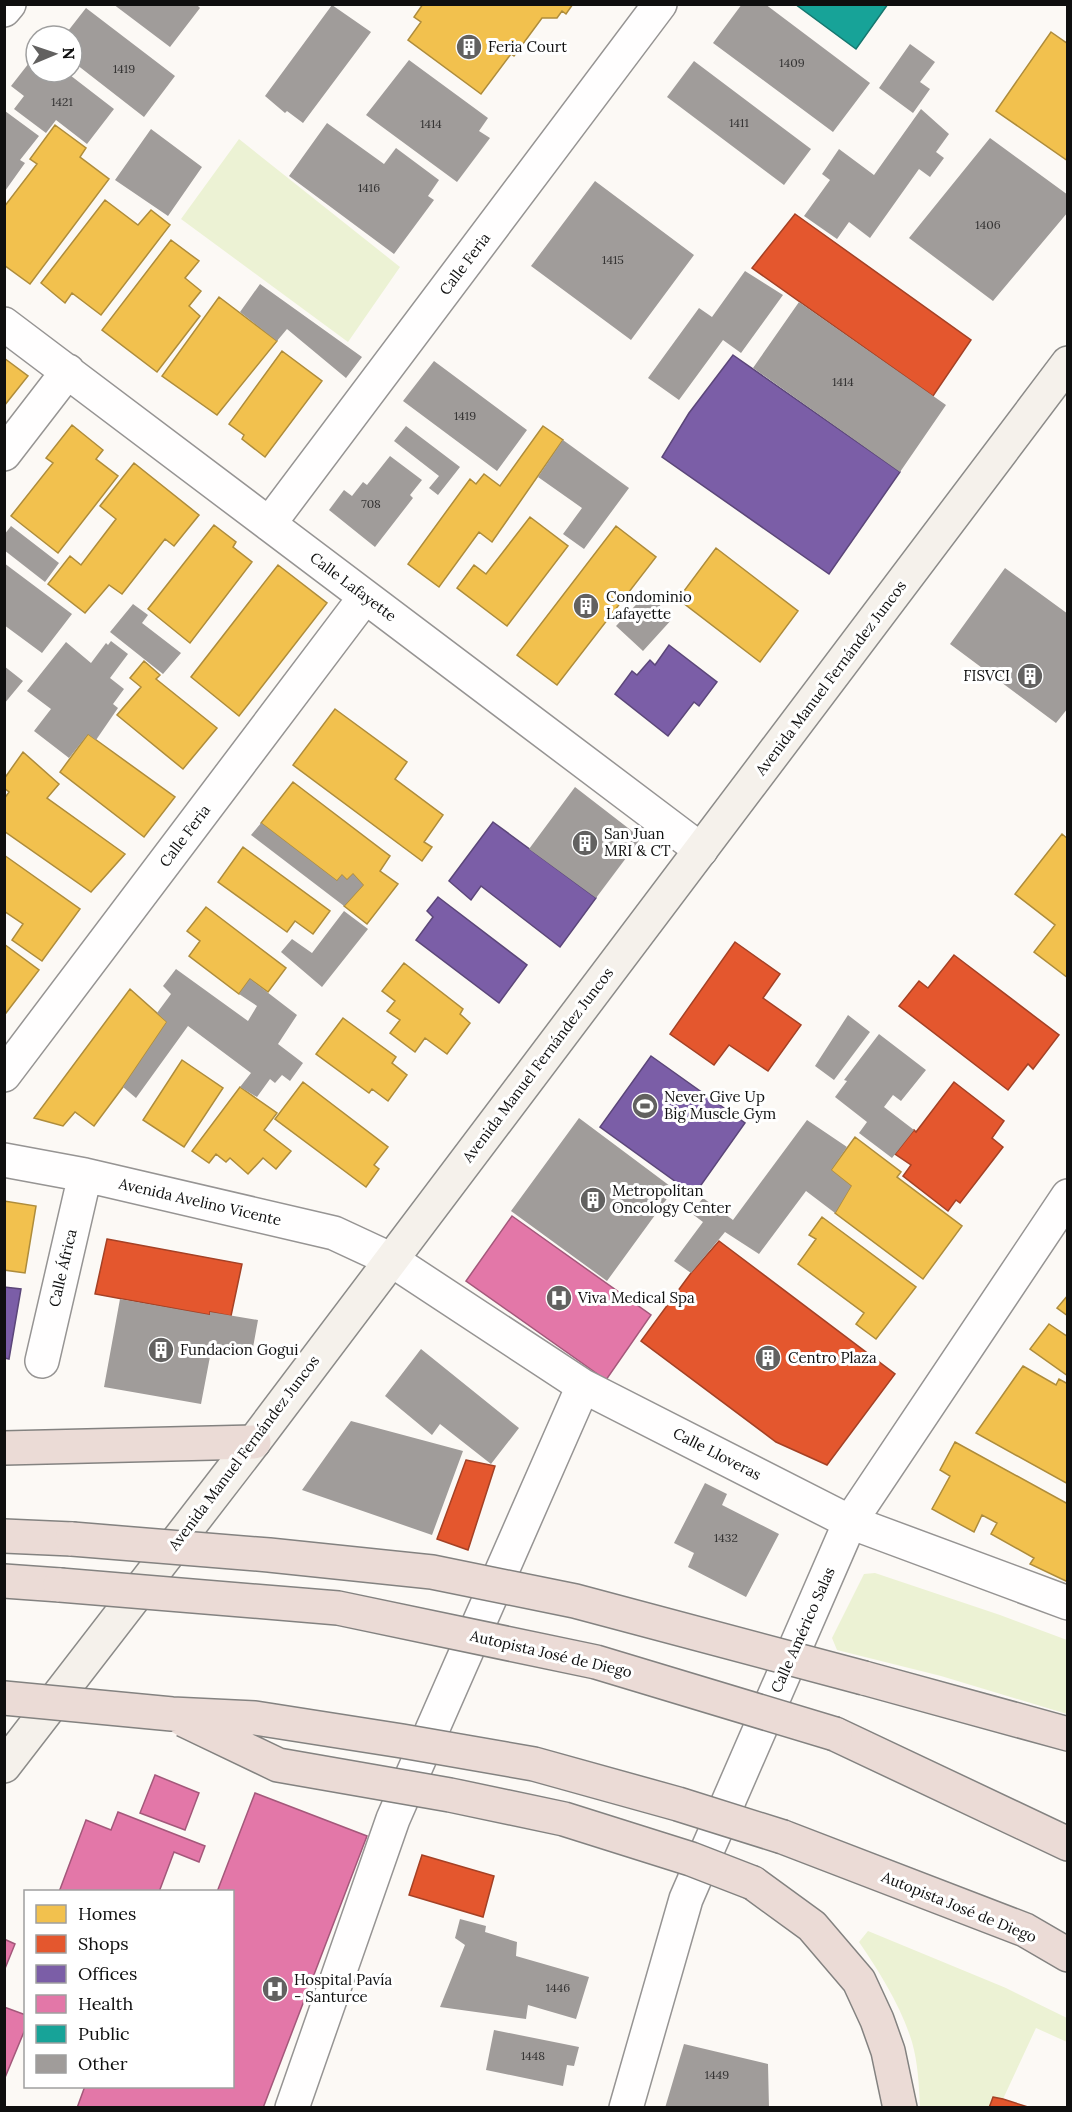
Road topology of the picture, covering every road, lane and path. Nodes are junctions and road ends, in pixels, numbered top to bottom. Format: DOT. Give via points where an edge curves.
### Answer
graph roads {
  1 [pos="9,4"];
  2 [pos="660,4"];
  3 [pos="4,10"];
  4 [pos="4,324"];
  5 [pos="1068,363"];
  6 [pos="68,371"];
  7 [pos="4,454"];
  8 [pos="269,524"];
  9 [pos="365,597"];
  10 [pos="701,850"];
  11 [pos="4,1075"];
  12 [pos="4,1160"];
  13 [pos="85,1175"];
  14 [pos="1066,1201"];
  15 [pos="390,1259"];
  16 [pos="42,1361"];
  17 [pos="583,1386"];
  18 [pos="254,1442"];
  19 [pos="4,1448"];
  20 [pos="850,1522"];
  21 [pos="4,1536"];
  22 [pos="4,1581"];
  23 [pos="1068,1602"];
  24 [pos="4,1698"];
  25 [pos="172,1714"];
  26 [pos="1068,1734"];
  27 [pos="4,1766"];
  28 [pos="1068,1844"];
  29 [pos="1068,1955"];
  30 [pos="292,2108"];
  31 [pos="626,2108"];
  32 [pos="900,2108"];
  1 -- 3 [label="street"];
  2 -- 8 [label="street, Calle Feria"];
  4 -- 6 [label="street, Calle Lafayette"];
  5 -- 10 [label="main road, Avenida Manuel Fernández Juncos"];
  6 -- 7 [label="street"];
  6 -- 8 [label="street, Calle Lafayette"];
  8 -- 9 [label="street, Calle Lafayette"];
  9 -- 10 [label="street, Calle Lafayette"];
  9 -- 11 [label="street, Calle Feria"];
  10 -- 15 [label="main road, Avenida Manuel Fernández Juncos"];
  12 -- 13 [label="street, Avenida Avelino Vicente"];
  13 -- 15 [label="street, Avenida Avelino Vicente" via="334,1233"];
  13 -- 16 [label="street, Calle África"];
  14 -- 20 [label="street, Calle Américo Salas"];
  15 -- 17 [label="street, Calle Lloveras"];
  15 -- 18 [label="main road, Avenida Manuel Fernández Juncos"];
  17 -- 20 [label="street, Calle Lloveras"];
  17 -- 30 [label="street" via="393,1819"];
  18 -- 19 [label="highway"];
  18 -- 27 [label="main road, Avenida Manuel Fernández Juncos"];
  20 -- 23 [label="street, Calle Lloveras"];
  20 -- 31 [label="street, Calle Américo Salas" via="687,1899"];
  21 -- 26 [label="highway, bridge" via="270,1555 432,1572 574,1601"];
  22 -- 28 [label="highway, Autopista José de Diego, bridge" via="338,1608 596,1662 835,1734"];
  24 -- 25 [label="highway, Autopista José de Diego, bridge"];
  25 -- 29 [label="highway, Autopista José de Diego, bridge" via="255,1718 534,1764 783,1837 1025,1930"];
  25 -- 32 [label="highway, bridge" via="278,1765 564,1819 692,1859 753,1883 812,1926 859,1981 888,2051"];
}
